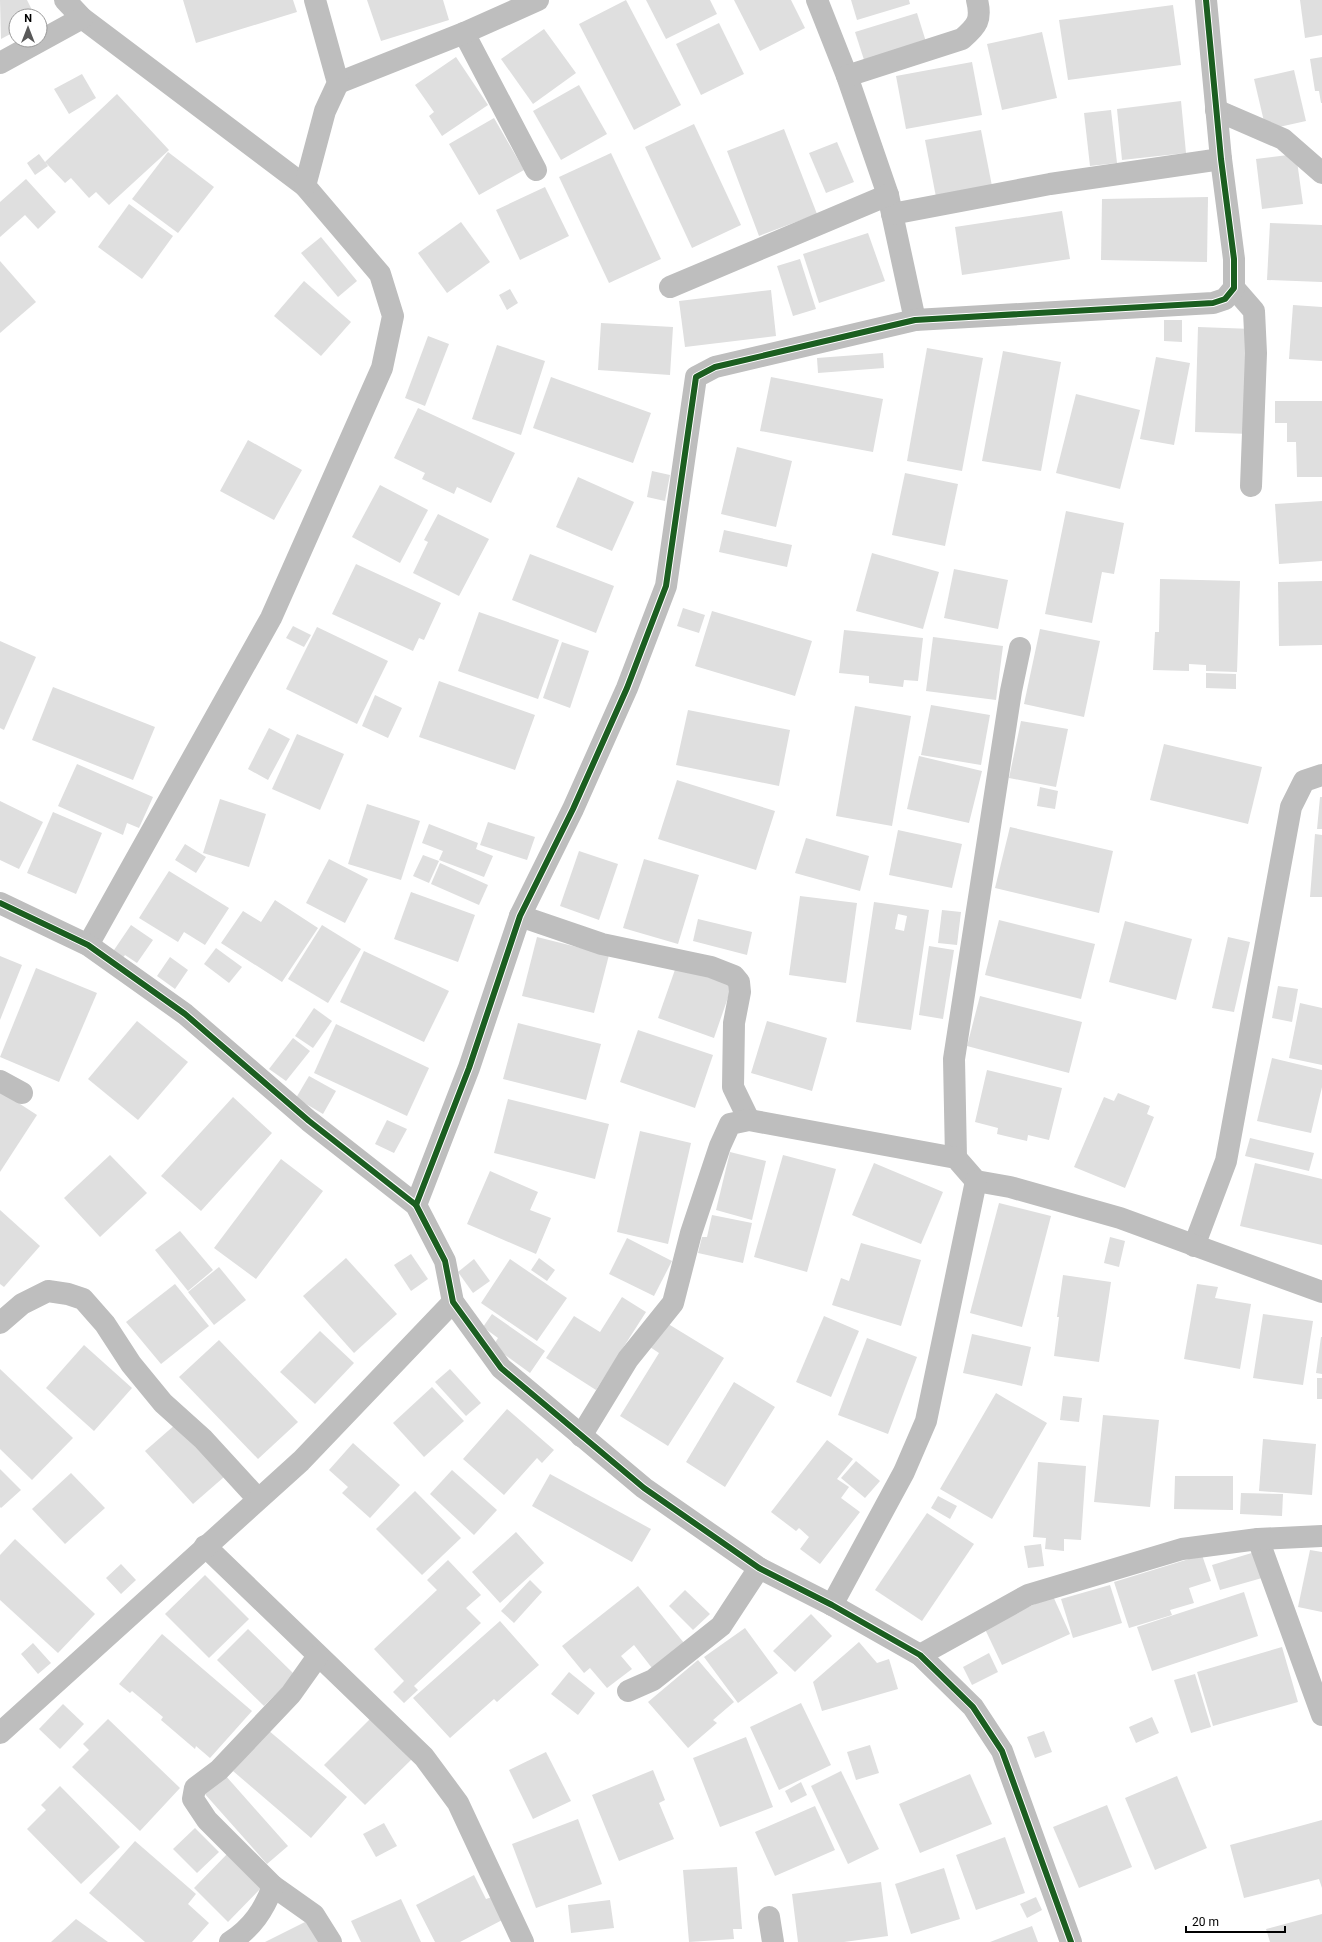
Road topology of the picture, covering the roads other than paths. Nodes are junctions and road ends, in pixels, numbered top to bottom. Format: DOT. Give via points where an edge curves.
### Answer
graph roads {
  1 [pos="65,0"];
  2 [pos="315,0"];
  3 [pos="538,0"];
  4 [pos="817,0"];
  5 [pos="977,0"];
  6 [pos="1206,0"];
  7 [pos="82,18"];
  8 [pos="464,33"];
  9 [pos="0,63"];
  10 [pos="847,76"];
  11 [pos="338,83"];
  12 [pos="1216,110"];
  13 [pos="1221,159"];
  14 [pos="536,170"];
  15 [pos="1322,173"];
  16 [pos="305,186"];
  17 [pos="890,204"];
  18 [pos="670,287"];
  19 [pos="1234,288"];
  20 [pos="915,320"];
  21 [pos="1251,486"];
  22 [pos="1020,648"];
  23 [pos="1322,775"];
  24 [pos="0,903"];
  25 [pos="520,916"];
  26 [pos="88,945"];
  27 [pos="0,1081"];
  28 [pos="22,1093"];
  29 [pos="749,1120"];
  30 [pos="956,1158"];
  31 [pos="976,1181"];
  32 [pos="416,1205"];
  33 [pos="1194,1246"];
  34 [pos="1322,1292"];
  35 [pos="453,1302"];
  36 [pos="0,1323"];
  37 [pos="581,1436"];
  38 [pos="258,1499"];
  39 [pos="1322,1536"];
  40 [pos="1258,1539"];
  41 [pos="205,1546"];
  42 [pos="759,1568"];
  43 [pos="832,1605"];
  44 [pos="920,1655"];
  45 [pos="318,1656"];
  46 [pos="628,1691"];
  47 [pos="1322,1715"];
  48 [pos="0,1733"];
  49 [pos="273,1886"];
  50 [pos="769,1917"];
  51 [pos="230,1942"];
  52 [pos="331,1942"];
  53 [pos="523,1942"];
  54 [pos="773,1942"];
  55 [pos="1071,1942"];
  1 -- 7 [label="street"];
  2 -- 11 [label="street"];
  3 -- 8 [label="street"];
  4 -- 10 [label="street"];
  5 -- 10 [label="street" via="980,12 975,27 962,39"];
  6 -- 12 [label="street"];
  7 -- 9 [label="street"];
  7 -- 16 [label="street"];
  8 -- 11 [label="street"];
  8 -- 14 [label="street"];
  10 -- 17 [label="street"];
  11 -- 16 [label="street" via="325,111"];
  12 -- 13 [label="street"];
  12 -- 15 [label="street" via="1283,139"];
  13 -- 17 [label="street"];
  13 -- 19 [label="street" via="1234,259"];
  16 -- 26 [label="street" via="380,274 393,316 382,368 271,618"];
  17 -- 18 [label="street"];
  17 -- 20 [label="street"];
  19 -- 20 [label="street" via="1225,299 1213,303"];
  19 -- 21 [label="street" via="1254,311 1256,353"];
  20 -- 25 [label="street" via="714,367 696,377 666,586 624,696 573,809"];
  22 -- 30 [label="street" via="1011,691 954,1060"];
  23 -- 33 [label="street" via="1304,781 1291,807 1226,1161"];
  24 -- 26 [label="street"];
  25 -- 29 [label="street" via="602,944 711,967 734,976 740,992 734,1023 733,1087"];
  25 -- 32 [label="street" via="469,1068"];
  26 -- 32 [label="street" via="185,1014 309,1121"];
  27 -- 28 [label="street"];
  29 -- 30 [label="street"];
  29 -- 37 [label="street" via="730,1124 720,1146 691,1233 672,1303 628,1360"];
  30 -- 31 [label="street"];
  31 -- 33 [label="street" via="1010,1187 1120,1218"];
  31 -- 43 [label="street" via="926,1421 904,1472"];
  32 -- 35 [label="street" via="445,1261"];
  33 -- 34 [label="street"];
  35 -- 37 [label="street" via="501,1368"];
  35 -- 38 [label="street" via="301,1461"];
  36 -- 38 [label="street" via="22,1304 48,1291 83,1299 105,1324 131,1364 164,1403 203,1439"];
  37 -- 42 [label="street" via="644,1488"];
  38 -- 41 [label="street"];
  39 -- 40 [label="street"];
  40 -- 44 [label="street" via="1182,1549 1028,1595"];
  40 -- 47 [label="street"];
  41 -- 45 [label="street"];
  41 -- 48 [label="street"];
  42 -- 43 [label="street"];
  42 -- 46 [label="street" via="720,1626 653,1680"];
  43 -- 44 [label="street"];
  44 -- 55 [label="street" via="973,1707 1002,1751"];
  45 -- 49 [label="street" via="291,1694 219,1770 195,1788 193,1799 207,1820"];
  45 -- 53 [label="street" via="424,1757 458,1803"];
  49 -- 51 [label="street" via="266,1904 245,1933"];
  49 -- 52 [label="street" via="314,1915"];
  50 -- 54 [label="street"];
}
